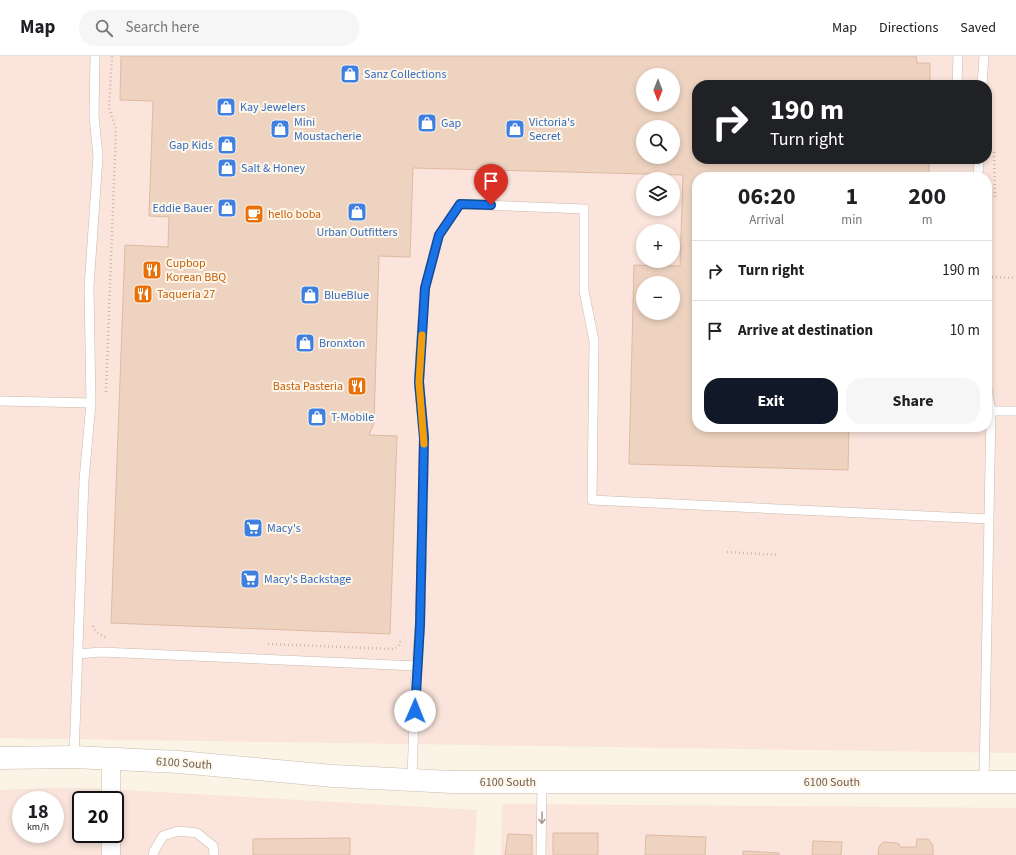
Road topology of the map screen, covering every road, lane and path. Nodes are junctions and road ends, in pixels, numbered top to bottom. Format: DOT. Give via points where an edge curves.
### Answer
graph roads {
  1 [pos="95,56"];
  2 [pos="112,56"];
  3 [pos="958,56"];
  4 [pos="984,56"];
  5 [pos="957,80"];
  6 [pos="982,80"];
  7 [pos="994,152"];
  8 [pos="995,197"];
  9 [pos="992,276"];
  10 [pos="1016,278"];
  11 [pos="106,399"];
  12 [pos="0,401"];
  13 [pos="91,403"];
  14 [pos="992,411"];
  15 [pos="1016,411"];
  16 [pos="991,432"];
  17 [pos="989,519"];
  18 [pos="727,552"];
  19 [pos="779,555"];
  20 [pos="92,625"];
  21 [pos="109,637"];
  22 [pos="402,640"];
  23 [pos="265,644"];
  24 [pos="78,654"];
  25 [pos="417,666"];
  26 [pos="0,758"];
  27 [pos="74,758"];
  28 [pos="111,759"];
  29 [pos="412,781"];
  30 [pos="542,782"];
  31 [pos="984,782"];
  32 [pos="1016,782"];
  33 [pos="111,791"];
  34 [pos="111,843"];
  35 [pos="111,855"];
  36 [pos="153,855"];
  37 [pos="214,855"];
  38 [pos="541,855"];
  1 -- 13 [label="lane" via="94,116 98,157 89,287"];
  2 -- 11 [label="path" via="109,108 116,129"];
  3 -- 5 [label="lane"];
  4 -- 6 [label="lane"];
  7 -- 8 [label="path"];
  9 -- 10 [label="path"];
  12 -- 13 [label="lane"];
  13 -- 24 [label="lane" via="84,480"];
  14 -- 15 [label="lane"];
  16 -- 17 [label="lane"];
  17 -- 25 [label="lane" via="592,500 594,341 584,292 584,209 460,204 439,235 425,288 419,382 424,438"];
  17 -- 31 [label="lane"];
  18 -- 19 [label="path"];
  20 -- 21 [label="path" via="96,631"];
  22 -- 23 [label="path" via="398,647 393,649"];
  24 -- 25 [label="lane" via="101,652"];
  24 -- 27 [label="lane"];
  25 -- 29 [label="lane"];
  26 -- 27 [label="street, 6100 South"];
  27 -- 28 [label="street, 6100 South"];
  28 -- 29 [label="street, 6100 South" via="209,764"];
  28 -- 33 [label="street"];
  29 -- 30 [label="street, 6100 South"];
  30 -- 31 [label="street, 6100 South"];
  30 -- 38 [label="lane, one-way"];
  31 -- 32 [label="street, 6100 South"];
  34 -- 35 [label="street"];
  36 -- 37 [label="lane" via="163,836 178,831 197,833 213,846"];
}
